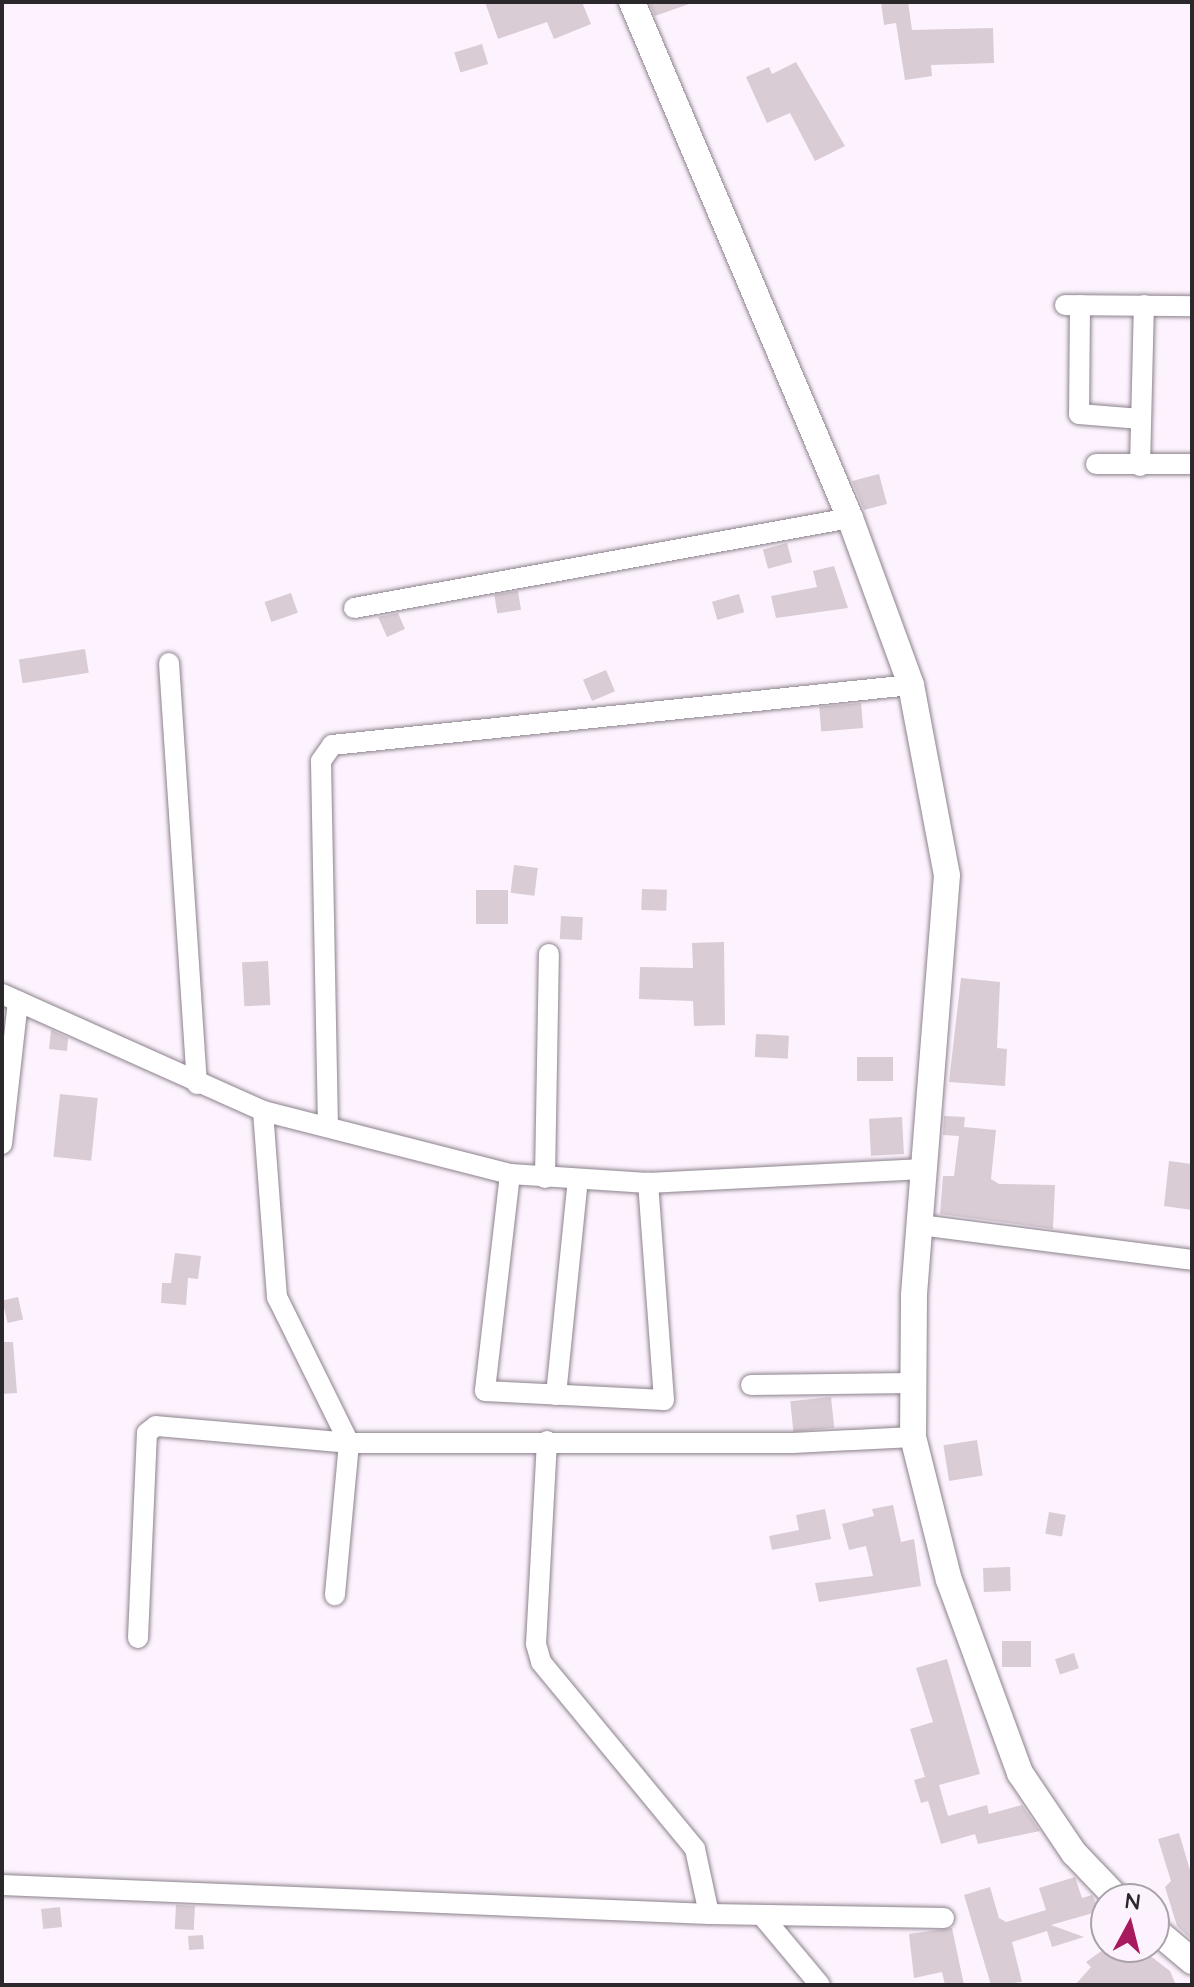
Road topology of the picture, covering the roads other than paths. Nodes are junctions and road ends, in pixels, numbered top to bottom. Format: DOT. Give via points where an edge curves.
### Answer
graph roads {
  1 [pos="632,2"];
  2 [pos="1144,305"];
  3 [pos="1192,306"];
  4 [pos="1141,419"];
  5 [pos="1096,464"];
  6 [pos="1192,464"];
  7 [pos="1140,466"];
  8 [pos="850,518"];
  9 [pos="354,608"];
  10 [pos="169,663"];
  11 [pos="911,685"];
  12 [pos="549,954"];
  13 [pos="10,997"];
  14 [pos="197,1084"];
  15 [pos="263,1111"];
  16 [pos="328,1127"];
  17 [pos="2,1144"];
  18 [pos="924,1169"];
  19 [pos="510,1174"];
  20 [pos="545,1178"];
  21 [pos="578,1180"];
  22 [pos="648,1183"];
  23 [pos="920,1225"];
  24 [pos="1192,1260"];
  25 [pos="913,1383"];
  26 [pos="751,1385"];
  27 [pos="556,1395"];
  28 [pos="913,1437"];
  29 [pos="547,1441"];
  30 [pos="349,1443"];
  31 [pos="335,1595"];
  32 [pos="138,1638"];
  33 [pos="1103,1883"];
  34 [pos="2,1885"];
  35 [pos="709,1914"];
  36 [pos="764,1918"];
  37 [pos="944,1918"];
  38 [pos="1170,1942"];
  39 [pos="1192,1961"];
  40 [pos="820,1985"];
  1 -- 8 [label="street"];
  2 -- 3 [label="street"];
  2 -- 4 [label="street"];
  2 -- 4 [label="street" via="1072,305 1079,414"];
  4 -- 7 [label="street"];
  5 -- 7 [label="street"];
  6 -- 7 [label="street"];
  8 -- 9 [label="street"];
  8 -- 11 [label="street"];
  10 -- 14 [label="street"];
  11 -- 16 [label="street" via="332,745 321,761"];
  11 -- 18 [label="street" via="947,875"];
  12 -- 20 [label="street"];
  13 -- 14 [label="street"];
  13 -- 17 [label="street"];
  14 -- 15 [label="street"];
  15 -- 16 [label="street"];
  15 -- 30 [label="street" via="277,1297"];
  16 -- 19 [label="street"];
  18 -- 22 [label="street"];
  18 -- 23 [label="street"];
  19 -- 20 [label="street"];
  19 -- 27 [label="street" via="485,1391"];
  20 -- 21 [label="street"];
  21 -- 22 [label="street"];
  21 -- 27 [label="street"];
  22 -- 27 [label="street" via="664,1400"];
  23 -- 24 [label="street"];
  23 -- 25 [label="street"];
  25 -- 26 [label="street"];
  25 -- 28 [label="street"];
  28 -- 29 [label="street" via="793,1443"];
  28 -- 33 [label="street" via="949,1580 1020,1773 1074,1853"];
  29 -- 30 [label="street"];
  29 -- 35 [label="street" via="536,1644 541,1662 695,1849"];
  30 -- 31 [label="street"];
  30 -- 32 [label="street" via="156,1426 147,1433"];
  34 -- 35 [label="street"];
  35 -- 36 [label="street"];
  36 -- 37 [label="street"];
  36 -- 40 [label="street"];
  38 -- 39 [label="street"];
}
